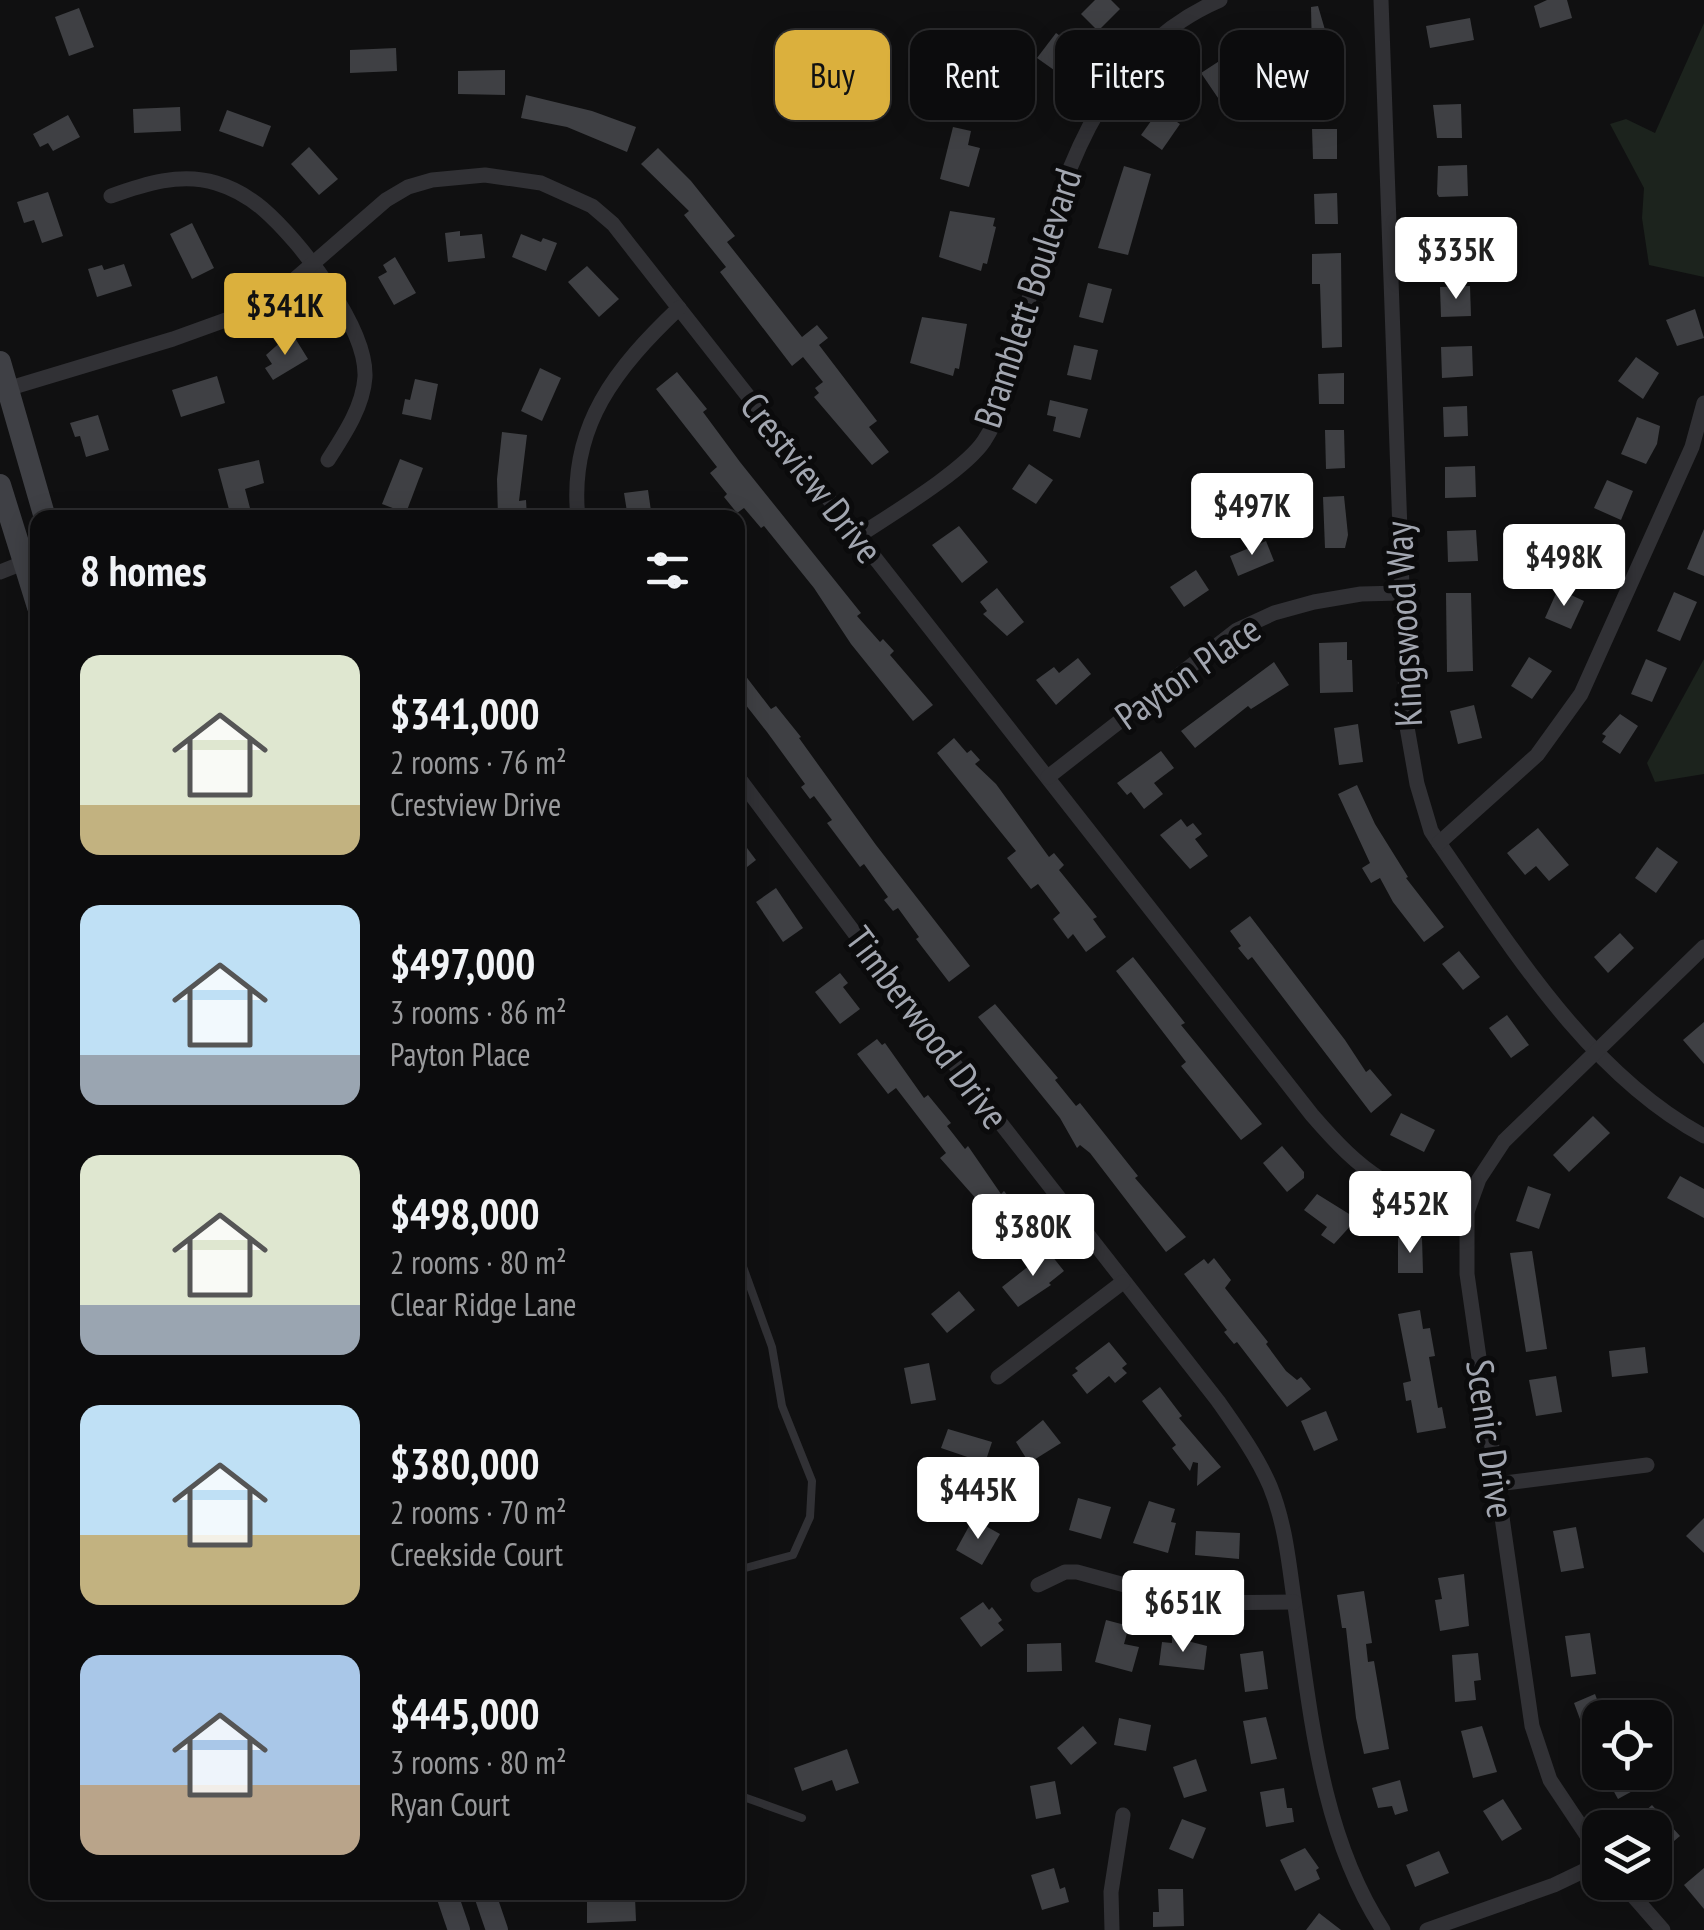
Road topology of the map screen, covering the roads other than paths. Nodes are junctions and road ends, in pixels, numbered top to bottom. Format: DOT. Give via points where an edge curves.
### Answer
graph roads {
  1 [pos="1220,0"];
  2 [pos="1382,0"];
  3 [pos="111,196"];
  4 [pos="312,265"];
  5 [pos="679,308"];
  6 [pos="0,362"];
  7 [pos="4,390"];
  8 [pos="1704,403"];
  9 [pos="328,460"];
  10 [pos="0,485"];
  11 [pos="42,510"];
  12 [pos="578,510"];
  13 [pos="857,537"];
  14 [pos="30,560"];
  15 [pos="0,572"];
  16 [pos="1401,593"];
  17 [pos="1048,777"];
  18 [pos="745,786"];
  19 [pos="1438,843"];
  20 [pos="1704,947"];
  21 [pos="1595,1050"];
  22 [pos="1704,1136"];
  23 [pos="1466,1212"];
  24 [pos="745,1273"];
  25 [pos="1123,1282"];
  26 [pos="998,1378"];
  27 [pos="1647,1465"];
  28 [pos="1496,1484"];
  29 [pos="745,1568"];
  30 [pos="1038,1585"];
  31 [pos="1294,1602"];
  32 [pos="745,1797"];
  33 [pos="1123,1815"];
  34 [pos="802,1818"];
  35 [pos="1582,1830"];
  36 [pos="1582,1872"];
  37 [pos="449,1900"];
  38 [pos="487,1900"];
  39 [pos="1636,1900"];
  40 [pos="459,1930"];
  41 [pos="497,1930"];
  42 [pos="1112,1930"];
  43 [pos="1383,1930"];
  44 [pos="1427,1930"];
  45 [pos="1662,1930"];
  1 -- 13 [label="street, Bramblett Boulevard" via="1142,53 1093,115 1062,186 1000,404 983,442"];
  2 -- 16 [label="street, Kingswood Way"];
  3 -- 4 [label="street" via="181,179 216,183 264,209"];
  4 -- 5 [label="street, Crestview Drive" via="408,186 459,176 514,176 592,206"];
  4 -- 7 [label="street, Crestview Drive" via="267,300 221,323"];
  4 -- 9 [label="street" via="364,356 358,408"];
  5 -- 12 [label="street" via="632,356 596,409 577,478"];
  5 -- 13 [label="street, Crestview Drive"];
  6 -- 7 [label="main road"];
  7 -- 11 [label="main road"];
  8 -- 19 [label="street" via="1692,447 1580,694 1537,755"];
  10 -- 14 [label="main road"];
  13 -- 17 [label="street, Crestview Drive"];
  14 -- 15 [label="street"];
  16 -- 17 [label="street, Payton Place" via="1314,602 1237,630"];
  16 -- 19 [label="street, Kingswood Way" via="1410,756"];
  17 -- 23 [label="street, Crestview Drive" via="1344,1152 1399,1190"];
  18 -- 25 [label="street, Timberwood Drive"];
  19 -- 21 [label="street, Kingswood Way"];
  20 -- 21 [label="street, Scenic Drive"];
  21 -- 22 [label="street, Kingswood Way" via="1650,1102"];
  21 -- 23 [label="street, Scenic Drive" via="1497,1150"];
  23 -- 28 [label="street, Scenic Drive" via="1469,1299"];
  24 -- 29 [label="lane" via="772,1347 782,1406 812,1481 812,1501 792,1555"];
  25 -- 26 [label="street"];
  25 -- 31 [label="street, Timberwood Drive" via="1255,1457 1280,1518"];
  27 -- 28 [label="street"];
  28 -- 35 [label="street, Scenic Drive" via="1532,1726 1564,1804"];
  30 -- 31 [label="street" via="1078,1572 1192,1603"];
  31 -- 43 [label="street, Timberwood Drive" via="1329,1802"];
  32 -- 34 [label="lane"];
  33 -- 42 [label="street"];
  36 -- 44 [label="street"];
  37 -- 40 [label="main road"];
  38 -- 41 [label="main road"];
  39 -- 45 [label="street"];
}
